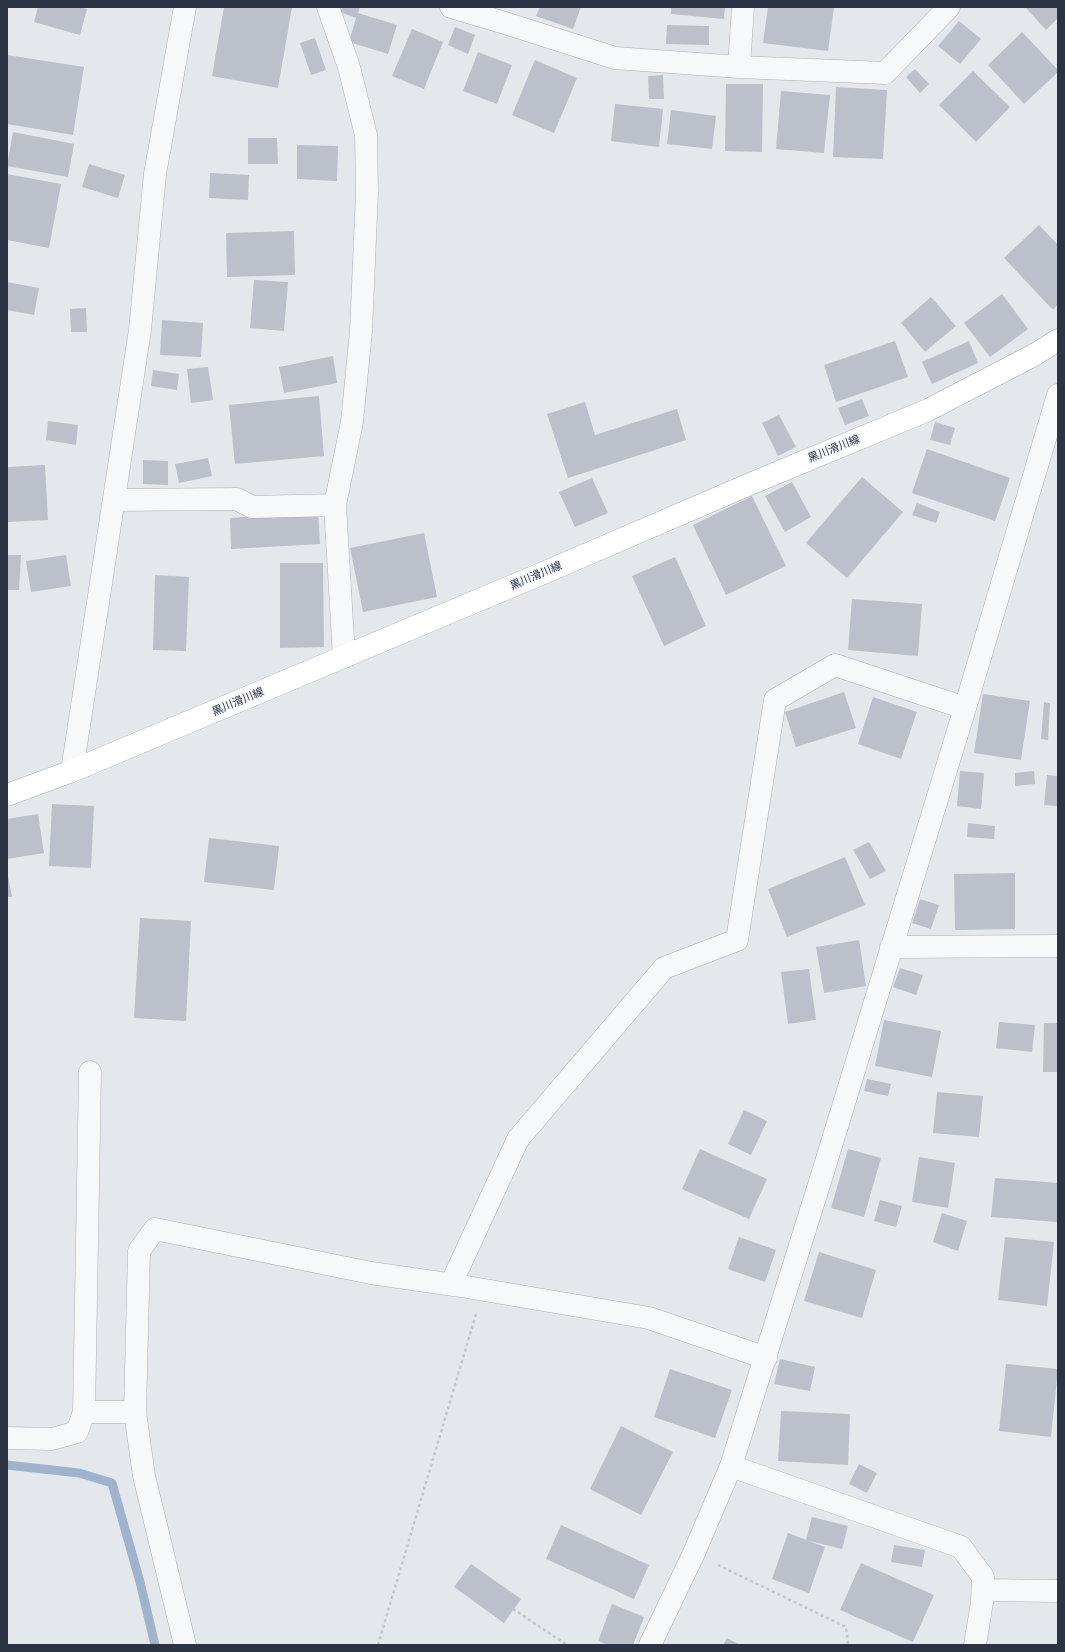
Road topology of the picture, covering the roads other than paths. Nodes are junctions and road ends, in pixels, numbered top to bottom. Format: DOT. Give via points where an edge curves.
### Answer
graph roads {
  1 [pos="185,7"];
  2 [pos="328,7"];
  3 [pos="451,7"];
  4 [pos="743,7"];
  5 [pos="949,7"];
  6 [pos="739,67"];
  7 [pos="1058,340"];
  8 [pos="1058,395"];
  9 [pos="114,500"];
  10 [pos="335,505"];
  11 [pos="344,657"];
  12 [pos="965,708"];
  13 [pos="72,771"];
  14 [pos="7,795"];
  15 [pos="1058,946"];
  16 [pos="891,947"];
  17 [pos="90,1072"];
  18 [pos="452,1284"];
  19 [pos="766,1358"];
  20 [pos="84,1412"];
  21 [pos="135,1412"];
  22 [pos="7,1438"];
  23 [pos="731,1466"];
  24 [pos="983,1590"];
  25 [pos="1058,1590"];
  26 [pos="185,1645"];
  27 [pos="650,1645"];
  28 [pos="975,1645"];
  1 -- 9 [label="street" via="155,174 140,330"];
  2 -- 10 [label="street" via="349,67 366,135 367,192 360,331 352,414"];
  3 -- 6 [label="street" via="615,58"];
  4 -- 6 [label="street"];
  5 -- 6 [label="street" via="885,73"];
  7 -- 11 [label="main road, 黒川滑川線" via="928,410"];
  8 -- 12 [label="street"];
  9 -- 10 [label="street" via="237,499 252,507"];
  9 -- 13 [label="street"];
  10 -- 11 [label="street"];
  11 -- 13 [label="main road, 黒川滑川線"];
  12 -- 16 [label="street"];
  12 -- 18 [label="street" via="835,665 775,700 737,940 664,968 518,1139"];
  13 -- 14 [label="main road, 黒川滑川線"];
  15 -- 16 [label="street"];
  16 -- 19 [label="street"];
  17 -- 20 [label="street"];
  18 -- 19 [label="street" via="649,1318"];
  18 -- 21 [label="street" via="371,1273 155,1229 139,1251"];
  19 -- 23 [label="street"];
  20 -- 21 [label="street"];
  20 -- 22 [label="street" via="77,1432 52,1439"];
  21 -- 26 [label="street" via="144,1476"];
  23 -- 24 [label="street" via="961,1547 983,1578"];
  23 -- 27 [label="street" via="694,1553"];
  24 -- 25 [label="street"];
  24 -- 28 [label="street"];
}
